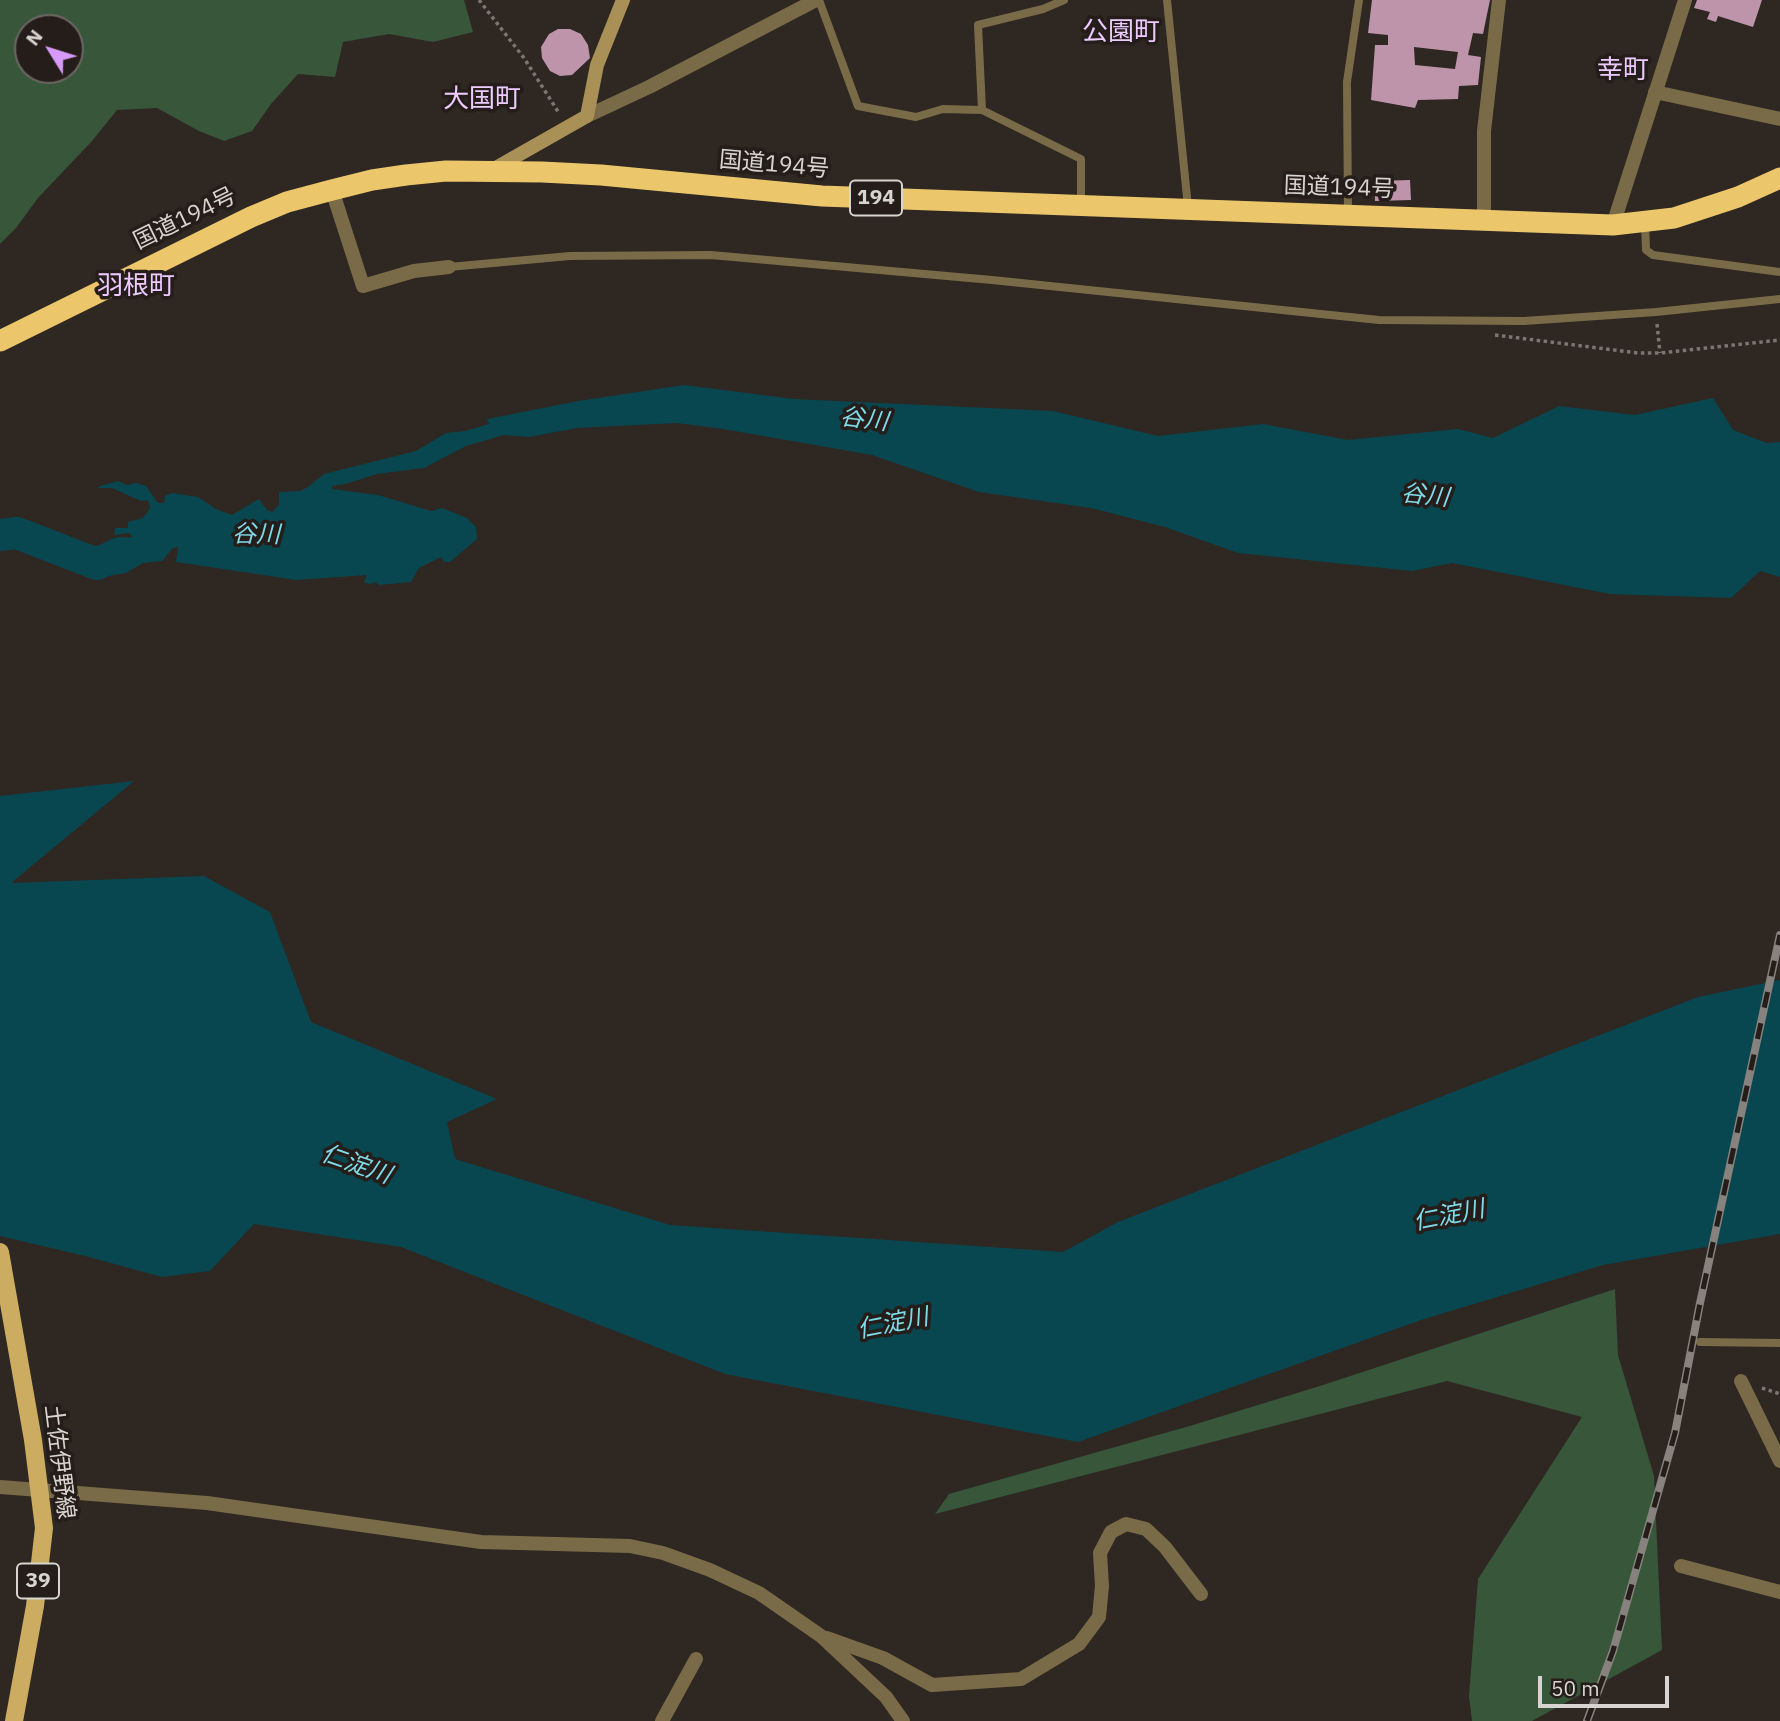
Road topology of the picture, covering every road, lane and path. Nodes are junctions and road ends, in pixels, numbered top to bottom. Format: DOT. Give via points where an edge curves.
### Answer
graph roads {
  1 [pos="479,0"];
  2 [pos="623,0"];
  3 [pos="818,0"];
  4 [pos="1064,0"];
  5 [pos="1167,0"];
  6 [pos="1359,0"];
  7 [pos="1499,0"];
  8 [pos="1685,0"];
  9 [pos="1655,92"];
  10 [pos="982,110"];
  11 [pos="587,116"];
  12 [pos="1780,118"];
  13 [pos="568,127"];
  14 [pos="491,171"];
  15 [pos="1780,178"];
  16 [pos="332,190"];
  17 [pos="1081,206"];
  18 [pos="1189,210"];
  19 [pos="1348,215"];
  20 [pos="1484,220"];
  21 [pos="1645,222"];
  22 [pos="1613,225"];
  23 [pos="449,267"];
  24 [pos="1780,272"];
  25 [pos="1780,299"];
  26 [pos="1656,312"];
  27 [pos="1493,335"];
  28 [pos="1780,340"];
  29 [pos="0,341"];
  30 [pos="1660,353"];
  31 [pos="0,1252"];
  32 [pos="1700,1342"];
  33 [pos="1780,1343"];
  34 [pos="1741,1381"];
  35 [pos="1780,1461"];
  36 [pos="0,1487"];
  37 [pos="40,1488"];
  38 [pos="1681,1566"];
  39 [pos="1780,1592"];
  40 [pos="1200,1594"];
  41 [pos="821,1636"];
  42 [pos="696,1658"];
  43 [pos="14,1721"];
  44 [pos="662,1721"];
  45 [pos="903,1721"];
  1 -- 13 [label="path" via="524,58"];
  2 -- 11 [label="street" via="597,65"];
  3 -- 10 [label="lane" via="858,106 916,117 943,109"];
  3 -- 11 [label="street"];
  4 -- 10 [label="lane" via="978,25"];
  5 -- 18 [label="lane"];
  6 -- 19 [label="lane" via="1347,82"];
  7 -- 20 [label="street" via="1484,131"];
  8 -- 9 [label="street"];
  9 -- 12 [label="street"];
  9 -- 22 [label="street"];
  10 -- 17 [label="lane" via="1081,159"];
  11 -- 13 [label="street"];
  13 -- 14 [label="street"];
  14 -- 16 [label="highway, 国道194号 / 194" via="406,175"];
  14 -- 17 [label="highway, 国道194号 / 194" via="601,175 822,196"];
  15 -- 21 [label="highway, 国道194号 / 194" via="1704,209"];
  16 -- 23 [label="street" via="363,286 414,271"];
  16 -- 29 [label="highway, 国道194号 / 194" via="239,222"];
  17 -- 18 [label="highway, 国道194号 / 194"];
  18 -- 19 [label="highway, 国道194号 / 194"];
  19 -- 20 [label="highway, 国道194号 / 194"];
  20 -- 22 [label="highway, 国道194号 / 194"];
  21 -- 22 [label="highway, 国道194号 / 194"];
  21 -- 24 [label="lane" via="1646,250 1653,255"];
  23 -- 26 [label="lane" via="570,256 711,255 1379,320 1524,321"];
  25 -- 26 [label="lane"];
  26 -- 30 [label="path"];
  27 -- 30 [label="path"];
  28 -- 30 [label="path"];
  31 -- 37 [label="main road, 土佐伊野線 / 39"];
  32 -- 33 [label="lane"];
  34 -- 35 [label="street"];
  36 -- 37 [label="street"];
  37 -- 41 [label="street" via="207,1503 481,1542 630,1546 663,1552 759,1593"];
  37 -- 43 [label="main road, 土佐伊野線 / 39" via="43,1537"];
  38 -- 39 [label="street"];
  40 -- 41 [label="street" via="1146,1529 1126,1524 1111,1532 1100,1553 1099,1617 1079,1644 1021,1679 932,1685 883,1658"];
  41 -- 45 [label="street" via="886,1697"];
  42 -- 44 [label="street"];
}
